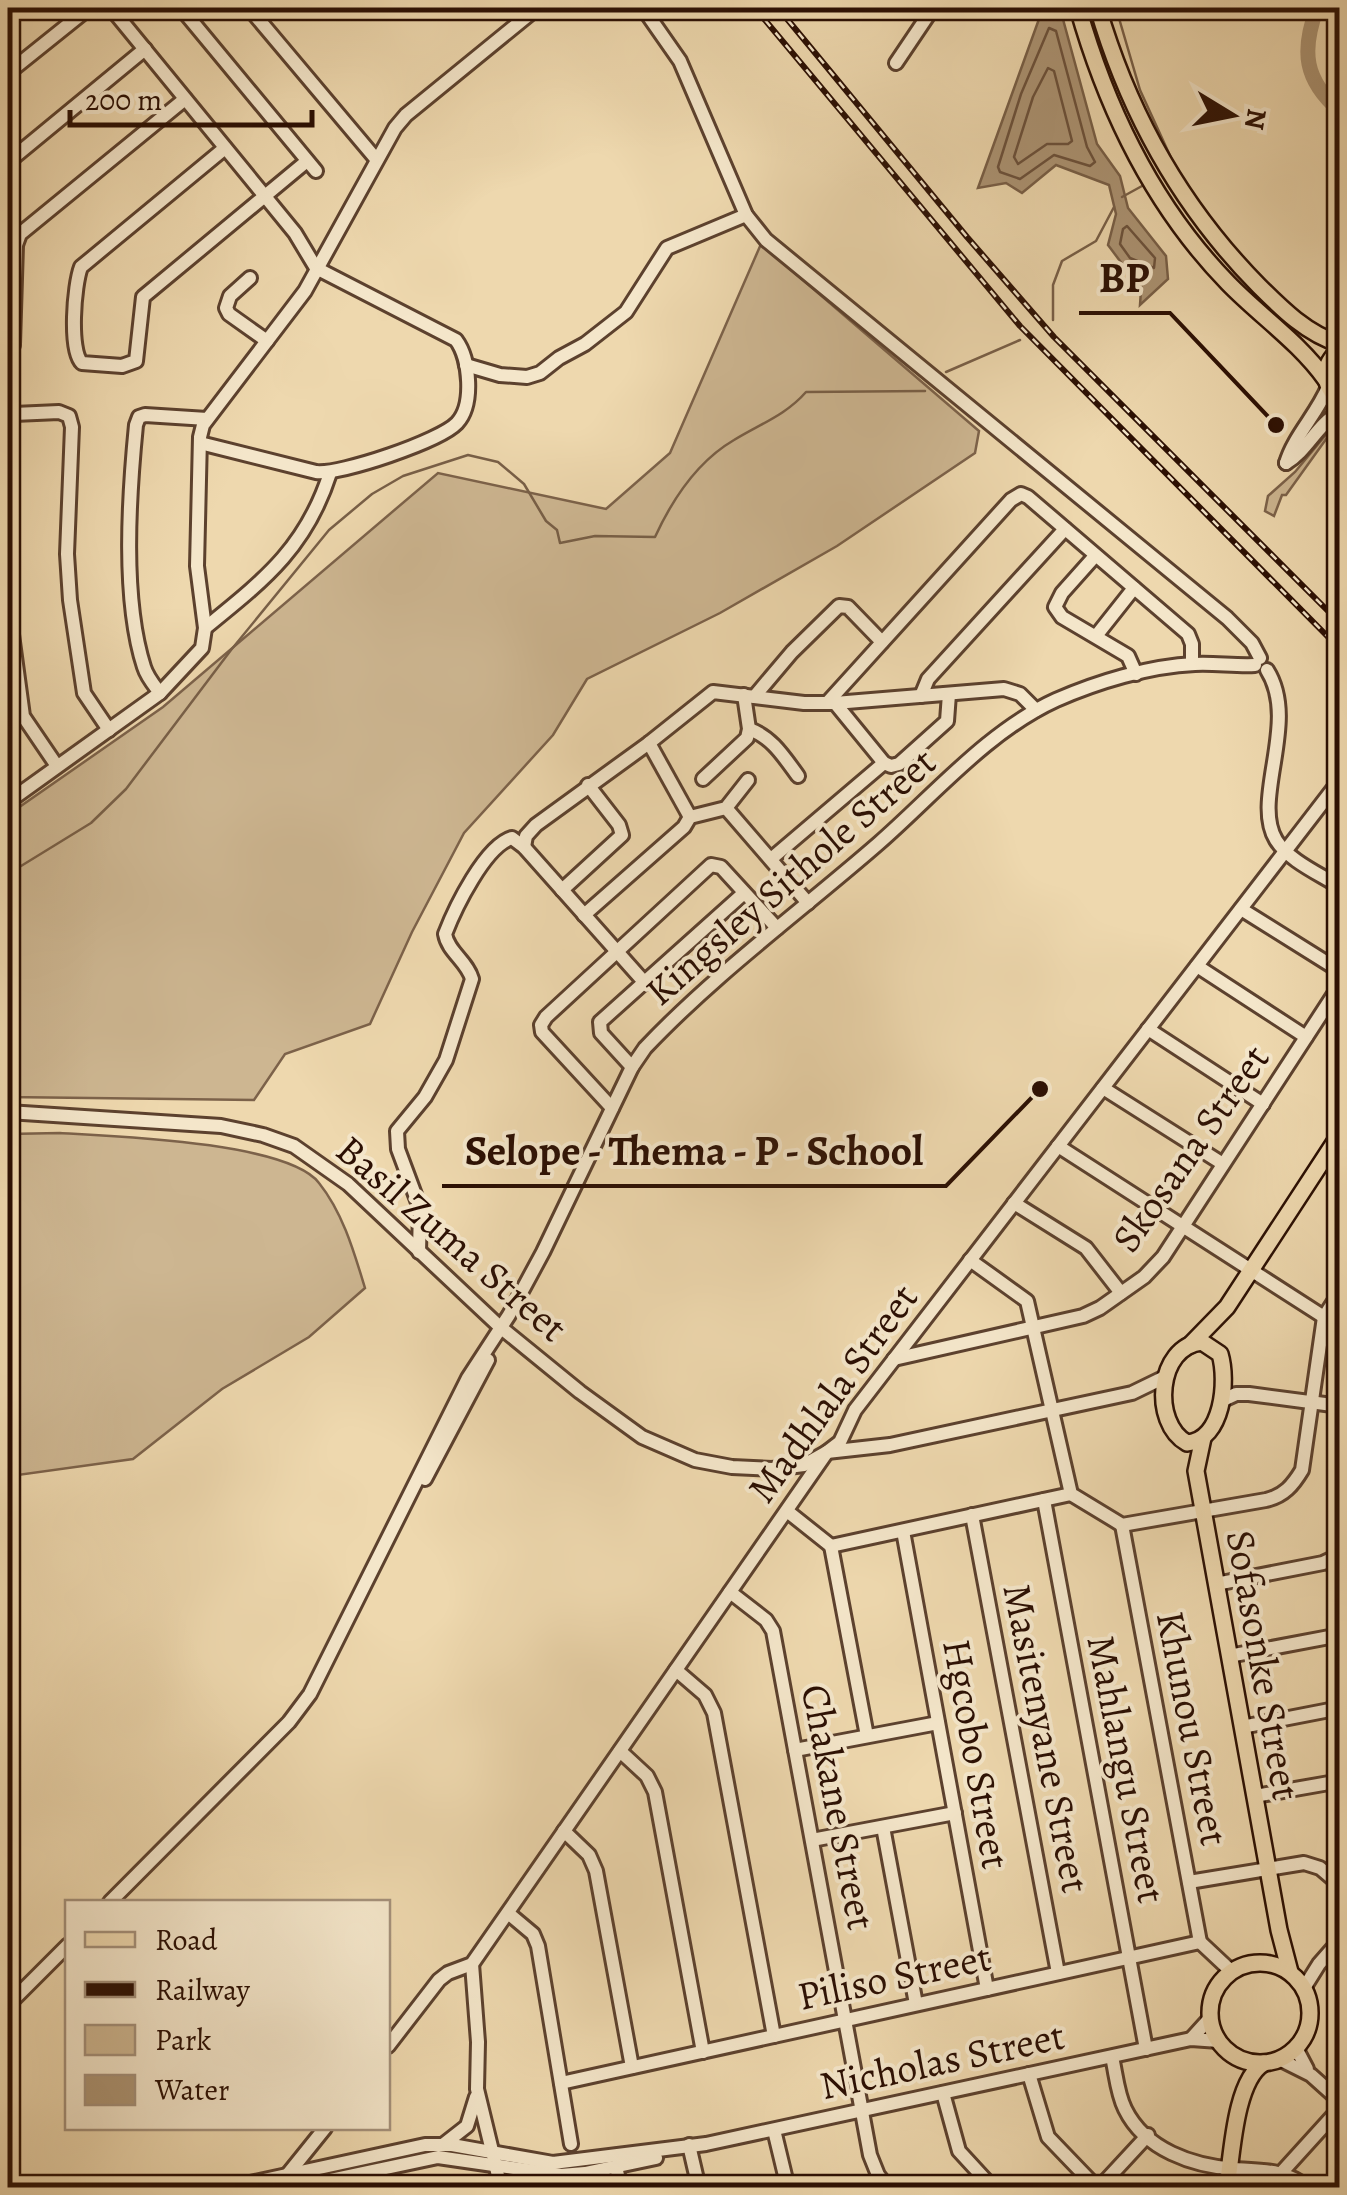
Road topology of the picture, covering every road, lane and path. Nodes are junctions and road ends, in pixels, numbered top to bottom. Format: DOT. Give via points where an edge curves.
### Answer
graph roads {
  1 [pos="89,8"];
  2 [pos="111,8"];
  3 [pos="180,8"];
  4 [pos="249,8"];
  5 [pos="633,8"];
  6 [pos="643,8"];
  7 [pos="934,8"];
  8 [pos="1078,8"];
  9 [pos="1098,8"];
  10 [pos="528,10"];
  11 [pos="146,50"];
  12 [pos="896,63"];
  13 [pos="8,73"];
  14 [pos="692,92"];
  15 [pos="185,99"];
  16 [pos="225,148"];
  17 [pos="376,159"];
  18 [pos="8,162"];
  19 [pos="264,196"];
  20 [pos="746,215"];
  21 [pos="316,268"];
  22 [pos="250,278"];
  23 [pos="267,340"];
  24 [pos="1340,347"];
  25 [pos="8,357"];
  26 [pos="466,365"];
  27 [pos="1327,384"];
  28 [pos="1340,401"];
  29 [pos="1340,412"];
  30 [pos="207,419"];
  31 [pos="200,443"];
  32 [pos="8,466"];
  33 [pos="330,473"];
  34 [pos="1065,529"];
  35 [pos="1095,556"];
  36 [pos="1134,588"];
  37 [pos="8,605"];
  38 [pos="205,628"];
  39 [pos="1096,636"];
  40 [pos="882,642"];
  41 [pos="1192,664"];
  42 [pos="1261,664"];
  43 [pos="1136,674"];
  44 [pos="160,693"];
  45 [pos="949,694"];
  46 [pos="749,696"];
  47 [pos="920,696"];
  48 [pos="831,703"];
  49 [pos="1036,710"];
  50 [pos="749,729"];
  51 [pos="109,730"];
  52 [pos="649,743"];
  53 [pos="884,763"];
  54 [pos="57,766"];
  55 [pos="798,776"];
  56 [pos="703,779"];
  57 [pos="748,780"];
  58 [pos="1340,780"];
  59 [pos="588,785"];
  60 [pos="8,802"];
  61 [pos="726,808"];
  62 [pos="690,817"];
  63 [pos="524,848"];
  64 [pos="1285,851"];
  65 [pos="771,858"];
  66 [pos="1340,888"];
  67 [pos="562,890"];
  68 [pos="744,893"];
  69 [pos="808,903"];
  70 [pos="1241,909"];
  71 [pos="584,914"];
  72 [pos="777,928"];
  73 [pos="617,951"];
  74 [pos="1197,966"];
  75 [pos="1340,971"];
  76 [pos="645,982"];
  77 [pos="1340,985"];
  78 [pos="1148,1029"];
  79 [pos="1306,1037"];
  80 [pos="632,1067"];
  81 [pos="1103,1088"];
  82 [pos="1262,1104"];
  83 [pos="612,1108"];
  84 [pos="8,1112"];
  85 [pos="1340,1134"];
  86 [pos="1058,1146"];
  87 [pos="1223,1164"];
  88 [pos="1014,1202"];
  89 [pos="1184,1226"];
  90 [pos="419,1252"];
  91 [pos="970,1260"];
  92 [pos="1251,1270"];
  93 [pos="1340,1292"];
  94 [pos="1120,1293"];
  95 [pos="1227,1307"];
  96 [pos="1324,1316"];
  97 [pos="1340,1319"];
  98 [pos="501,1328"];
  99 [pos="1034,1328"];
  100 [pos="1190,1344"];
  101 [pos="1220,1354"];
  102 [pos="894,1359"];
  103 [pos="1223,1373"];
  104 [pos="1167,1376"];
  105 [pos="1132,1394"];
  106 [pos="1250,1394"];
  107 [pos="1221,1401"];
  108 [pos="1312,1402"];
  109 [pos="1164,1405"];
  110 [pos="1340,1406"];
  111 [pos="1053,1411"];
  112 [pos="1178,1438"];
  113 [pos="1204,1438"];
  114 [pos="827,1452"];
  115 [pos="1196,1471"];
  116 [pos="1072,1494"];
  117 [pos="1044,1500"];
  118 [pos="787,1511"];
  119 [pos="1203,1513"];
  120 [pos="972,1515"];
  121 [pos="1122,1525"];
  122 [pos="902,1530"];
  123 [pos="831,1546"];
  124 [pos="1340,1555"];
  125 [pos="1216,1584"];
  126 [pos="730,1592"];
  127 [pos="1340,1635"];
  128 [pos="1229,1656"];
  129 [pos="676,1670"];
  130 [pos="1340,1708"];
  131 [pos="938,1722"];
  132 [pos="1242,1727"];
  133 [pos="866,1736"];
  134 [pos="795,1750"];
  135 [pos="620,1751"];
  136 [pos="1340,1784"];
  137 [pos="1255,1796"];
  138 [pos="955,1813"];
  139 [pos="882,1827"];
  140 [pos="564,1832"];
  141 [pos="812,1840"];
  142 [pos="1268,1868"];
  143 [pos="1189,1882"];
  144 [pos="1340,1885"];
  145 [pos="112,1900"];
  146 [pos="508,1913"];
  147 [pos="1279,1930"];
  148 [pos="1340,1940"];
  149 [pos="1200,1942"];
  150 [pos="65,1948"];
  151 [pos="1129,1958"];
  152 [pos="1264,1963"];
  153 [pos="472,1964"];
  154 [pos="1232,1972"];
  155 [pos="1058,1973"];
  156 [pos="1296,1979"];
  157 [pos="988,1989"];
  158 [pos="916,2004"];
  159 [pos="8,2005"];
  160 [pos="1210,2018"];
  161 [pos="846,2020"];
  162 [pos="774,2036"];
  163 [pos="1191,2040"];
  164 [pos="1219,2042"];
  165 [pos="390,2043"];
  166 [pos="1296,2048"];
  167 [pos="1146,2049"];
  168 [pos="703,2052"];
  169 [pos="1112,2056"];
  170 [pos="1234,2056"];
  171 [pos="1272,2061"];
  172 [pos="632,2068"];
  173 [pos="1029,2074"];
  174 [pos="1311,2075"];
  175 [pos="560,2083"];
  176 [pos="477,2089"];
  177 [pos="943,2093"];
  178 [pos="1243,2093"];
  179 [pos="1340,2105"];
  180 [pos="862,2111"];
  181 [pos="774,2130"];
  182 [pos="322,2132"];
  183 [pos="1148,2135"];
  184 [pos="571,2144"];
  185 [pos="442,2145"];
  186 [pos="690,2148"];
  187 [pos="494,2159"];
  188 [pos="327,2165"];
  189 [pos="616,2166"];
  190 [pos="1230,2169"];
  191 [pos="1282,2172"];
  192 [pos="540,2174"];
  193 [pos="290,2181"];
  194 [pos="227,2188"];
  195 [pos="501,2188"];
  196 [pos="519,2188"];
  197 [pos="621,2188"];
  198 [pos="699,2188"];
  199 [pos="788,2188"];
  200 [pos="888,2188"];
  201 [pos="993,2188"];
  202 [pos="1098,2188"];
  203 [pos="1227,2188"];
  204 [pos="1308,2188"];
  1 -- 13 [label="street"];
  2 -- 11 [label="street"];
  3 -- 19 [label="street" via="311,166"];
  4 -- 17 [label="street"];
  5 -- 14 [label="street"];
  6 -- 14 [label="street" via="671,45"];
  7 -- 12 [label="street"];
  8 -- 27 [label="main road" via="1112,106 1156,191 1226,281 1308,356"];
  9 -- 24 [label="main road" via="1129,96 1193,210 1284,310"];
  10 -- 17 [label="street" via="406,115"];
  11 -- 15 [label="street"];
  11 -- 18 [label="street"];
  14 -- 20 [label="street"];
  15 -- 16 [label="street"];
  15 -- 25 [label="street" via="20,234"];
  16 -- 19 [label="street"];
  16 -- 19 [label="street" via="80,268 74,344 82,363 136,361 142,297"];
  17 -- 21 [label="street"];
  19 -- 21 [label="street"];
  20 -- 26 [label="street" via="668,248 626,312 540,374 500,375"];
  20 -- 42 [label="street" via="795,265 1226,618 1252,642"];
  21 -- 23 [label="street"];
  21 -- 26 [label="street" via="447,334 460,344"];
  22 -- 23 [label="street" via="226,308"];
  23 -- 30 [label="street"];
  24 -- 27 [label="main road" via="1328,364"];
  26 -- 33 [label="street" via="465,409 448,430"];
  27 -- 28 [label="main road"];
  27 -- 29 [label="street" via="1286,463"];
  30 -- 31 [label="street"];
  30 -- 44 [label="street" via="145,414 136,425 130,568 142,660"];
  31 -- 33 [label="street"];
  31 -- 38 [label="street" via="197,566"];
  32 -- 51 [label="street" via="11,416 70,416 68,572 82,684"];
  33 -- 38 [label="street" via="295,545"];
  34 -- 35 [label="street"];
  34 -- 40 [label="street" via="1028,496 1017,496"];
  34 -- 47 [label="street" via="928,678"];
  35 -- 36 [label="street"];
  35 -- 39 [label="street" via="1055,607"];
  36 -- 39 [label="street"];
  36 -- 41 [label="street" via="1190,636"];
  37 -- 54 [label="street" via="22,716"];
  38 -- 44 [label="street" via="197,656"];
  39 -- 43 [label="street" via="1128,656"];
  40 -- 46 [label="street" via="848,607 839,606"];
  40 -- 48 [label="street"];
  41 -- 42 [label="street, Kingsley Sithole Street"];
  41 -- 43 [label="street, Kingsley Sithole Street"];
  42 -- 64 [label="street" via="1276,684 1280,707 1270,822"];
  43 -- 49 [label="street, Kingsley Sithole Street"];
  44 -- 51 [label="street"];
  45 -- 47 [label="street"];
  45 -- 49 [label="street" via="1010,690"];
  45 -- 53 [label="street" via="945,724 899,764"];
  46 -- 48 [label="street"];
  46 -- 50 [label="street"];
  46 -- 52 [label="street" via="708,694"];
  47 -- 48 [label="street"];
  48 -- 53 [label="street"];
  49 -- 69 [label="street, Kingsley Sithole Street"];
  50 -- 55 [label="street" via="776,746"];
  50 -- 56 [label="street" via="742,744"];
  51 -- 54 [label="street"];
  52 -- 59 [label="street"];
  52 -- 62 [label="street"];
  53 -- 65 [label="street"];
  54 -- 60 [label="street"];
  57 -- 61 [label="street"];
  58 -- 64 [label="street, Madhlala Street"];
  59 -- 63 [label="street" via="536,825"];
  59 -- 67 [label="street" via="622,836"];
  61 -- 62 [label="street"];
  61 -- 65 [label="street"];
  62 -- 71 [label="street"];
  63 -- 67 [label="street"];
  63 -- 90 [label="street" via="512,838 502,843 444,934 472,982 446,1060 396,1136 420,1208"];
  64 -- 66 [label="street"];
  64 -- 70 [label="street, Madhlala Street"];
  65 -- 69 [label="street"];
  67 -- 71 [label="street"];
  68 -- 72 [label="street"];
  68 -- 73 [label="street" via="722,866 711,865"];
  68 -- 76 [label="street"];
  69 -- 72 [label="street, Kingsley Sithole Street"];
  70 -- 74 [label="street, Madhlala Street"];
  70 -- 75 [label="street"];
  71 -- 73 [label="street"];
  72 -- 80 [label="street, Kingsley Sithole Street" via="653,1039"];
  73 -- 76 [label="street"];
  73 -- 83 [label="street" via="541,1025"];
  74 -- 78 [label="street, Madhlala Street"];
  74 -- 79 [label="street"];
  76 -- 80 [label="street" via="599,1026"];
  77 -- 79 [label="street, Skosana Street"];
  78 -- 81 [label="street, Madhlala Street"];
  78 -- 82 [label="street"];
  79 -- 82 [label="street, Skosana Street"];
  80 -- 83 [label="street, Kingsley Sithole Street"];
  81 -- 86 [label="street, Madhlala Street"];
  81 -- 87 [label="street"];
  82 -- 87 [label="street, Skosana Street"];
  83 -- 98 [label="street, Kingsley Sithole Street"];
  84 -- 90 [label="street, Basil Zuma Street" via="221,1126 263,1135 330,1168"];
  85 -- 92 [label="main road, Sofasonke Street"];
  86 -- 88 [label="street, Madhlala Street"];
  86 -- 89 [label="street"];
  87 -- 89 [label="street, Skosana Street"];
  88 -- 91 [label="street, Madhlala Street"];
  88 -- 94 [label="street" via="1092,1254"];
  89 -- 92 [label="street"];
  89 -- 94 [label="street, Skosana Street" via="1152,1270"];
  90 -- 98 [label="street, Basil Zuma Street"];
  91 -- 99 [label="street" via="1022,1296"];
  91 -- 102 [label="street, Madhlala Street"];
  92 -- 95 [label="main road, Sofasonke Street"];
  92 -- 96 [label="street"];
  93 -- 96 [label="street"];
  94 -- 99 [label="street, Skosana Street" via="1090,1314"];
  95 -- 100 [label="main road, Sofasonke Street"];
  95 -- 101 [label="main road, Sofasonke Street" via="1218,1331"];
  96 -- 97 [label="street"];
  96 -- 108 [label="street"];
  98 -- 114 [label="street, Basil Zuma Street" via="619,1422 684,1456 772,1469 804,1465"];
  98 -- 145 [label="street, Kingsley Sithole Street" via="430,1451 310,1694"];
  99 -- 102 [label="street, Skosana Street"];
  99 -- 111 [label="street"];
  100 -- 101 [label="main road" via="1210,1344"];
  100 -- 104 [label="main road, Sofasonke Street"];
  101 -- 103 [label="main road, Sofasonke Street"];
  102 -- 114 [label="street, Madhlala Street"];
  103 -- 106 [label="street"];
  103 -- 107 [label="main road, Sofasonke Street"];
  104 -- 105 [label="street, Basil Zuma Street"];
  104 -- 109 [label="main road, Sofasonke Street"];
  105 -- 109 [label="street"];
  105 -- 111 [label="street, Basil Zuma Street"];
  106 -- 107 [label="street"];
  106 -- 108 [label="street"];
  107 -- 113 [label="main road, Sofasonke Street"];
  108 -- 110 [label="street"];
  108 -- 119 [label="street" via="1302,1470 1284,1492"];
  109 -- 112 [label="main road, Sofasonke Street"];
  111 -- 114 [label="street, Basil Zuma Street" via="890,1446"];
  111 -- 116 [label="street"];
  112 -- 113 [label="main road" via="1192,1444"];
  112 -- 115 [label="main road, Sofasonke Street"];
  113 -- 115 [label="main road, Sofasonke Street"];
  114 -- 118 [label="street, Madhlala Street"];
  115 -- 119 [label="main road, Sofasonke Street"];
  116 -- 117 [label="street"];
  116 -- 121 [label="street"];
  117 -- 120 [label="street"];
  117 -- 151 [label="street, Mahlangu Street"];
  118 -- 123 [label="street"];
  118 -- 126 [label="street, Madhlala Street"];
  119 -- 121 [label="street"];
  119 -- 125 [label="main road, Sofasonke Street"];
  120 -- 122 [label="street"];
  120 -- 155 [label="street, Masitenyane Street"];
  121 -- 143 [label="street, Khunou Street"];
  122 -- 123 [label="street"];
  122 -- 131 [label="street, Hgcobo Street"];
  123 -- 133 [label="street"];
  124 -- 125 [label="street"];
  125 -- 128 [label="main road, Sofasonke Street"];
  126 -- 129 [label="street, Madhlala Street"];
  126 -- 134 [label="street, Chakane Street" via="773,1631"];
  127 -- 128 [label="street"];
  128 -- 132 [label="main road, Sofasonke Street"];
  129 -- 135 [label="street, Madhlala Street"];
  129 -- 162 [label="street" via="705,1695 714,1713"];
  130 -- 132 [label="street"];
  131 -- 133 [label="street"];
  131 -- 138 [label="street, Hgcobo Street"];
  132 -- 137 [label="main road, Sofasonke Street"];
  133 -- 134 [label="street"];
  134 -- 141 [label="street, Chakane Street"];
  135 -- 140 [label="street, Madhlala Street"];
  135 -- 168 [label="street" via="655,1792"];
  136 -- 137 [label="street"];
  137 -- 142 [label="main road, Sofasonke Street"];
  138 -- 139 [label="street"];
  138 -- 157 [label="street, Hgcobo Street"];
  139 -- 141 [label="street"];
  139 -- 158 [label="street"];
  140 -- 146 [label="street, Madhlala Street"];
  140 -- 172 [label="street" via="596,1871"];
  141 -- 161 [label="street, Chakane Street"];
  142 -- 143 [label="street"];
  142 -- 144 [label="street" via="1314,1865"];
  142 -- 147 [label="main road, Sofasonke Street"];
  143 -- 149 [label="street, Khunou Street"];
  146 -- 153 [label="street, Madhlala Street"];
  146 -- 175 [label="street" via="534,1934 538,1946"];
  147 -- 152 [label="main road"];
  147 -- 156 [label="main road, Sofasonke Street"];
  148 -- 156 [label="street"];
  149 -- 151 [label="street, Piliso Street"];
  149 -- 154 [label="street"];
  150 -- 159 [label="street"];
  151 -- 155 [label="street, Piliso Street"];
  151 -- 167 [label="street, Mahlangu Street"];
  152 -- 154 [label="main road"];
  152 -- 156 [label="main road"];
  153 -- 165 [label="street, Madhlala Street" via="439,1980"];
  153 -- 176 [label="street"];
  154 -- 160 [label="main road" via="1214,1992"];
  155 -- 157 [label="street, Piliso Street"];
  156 -- 166 [label="main road, Sofasonke Street" via="1310,2020"];
  157 -- 158 [label="street, Piliso Street"];
  158 -- 161 [label="street, Piliso Street"];
  160 -- 163 [label="street"];
  160 -- 164 [label="main road"];
  161 -- 162 [label="street, Piliso Street"];
  161 -- 180 [label="street, Chakane Street"];
  162 -- 168 [label="street, Piliso Street"];
  163 -- 164 [label="street, Nicholas Street"];
  163 -- 167 [label="street, Nicholas Street"];
  164 -- 170 [label="main road"];
  166 -- 171 [label="main road"];
  166 -- 174 [label="street"];
  167 -- 169 [label="street, Nicholas Street"];
  168 -- 172 [label="street, Piliso Street"];
  169 -- 173 [label="street, Nicholas Street"];
  169 -- 183 [label="street" via="1125,2108"];
  170 -- 171 [label="main road"];
  170 -- 178 [label="main road"];
  171 -- 174 [label="street"];
  171 -- 178 [label="main road" via="1251,2074"];
  172 -- 175 [label="street, Piliso Street"];
  173 -- 177 [label="street, Nicholas Street"];
  173 -- 202 [label="street" via="1048,2137"];
  174 -- 179 [label="street"];
  175 -- 184 [label="street"];
  176 -- 185 [label="street" via="468,2126"];
  176 -- 187 [label="street"];
  177 -- 180 [label="street, Nicholas Street"];
  177 -- 201 [label="street" via="959,2151"];
  178 -- 190 [label="main road"];
  179 -- 191 [label="street"];
  180 -- 181 [label="street, Nicholas Street"];
  180 -- 200 [label="street, Chakane Street" via="874,2167"];
  181 -- 186 [label="street, Nicholas Street"];
  181 -- 199 [label="street"];
  182 -- 188 [label="street" via="317,2155"];
  182 -- 193 [label="street"];
  183 -- 190 [label="street" via="1181,2160"];
  183 -- 202 [label="street"];
  185 -- 187 [label="street, Nicholas Street"];
  185 -- 188 [label="street, Nicholas Street"];
  186 -- 187 [label="street, Nicholas Street" via="560,2162"];
  186 -- 189 [label="street, Nicholas Street"];
  186 -- 198 [label="street"];
  187 -- 192 [label="street, Nicholas Street"];
  187 -- 193 [label="street, Nicholas Street" via="428,2158"];
  187 -- 195 [label="street"];
  188 -- 193 [label="street, Nicholas Street"];
  189 -- 192 [label="street, Nicholas Street"];
  189 -- 197 [label="street"];
  190 -- 191 [label="street"];
  190 -- 203 [label="main road"];
  191 -- 204 [label="street"];
  192 -- 196 [label="street"];
  193 -- 194 [label="street, Nicholas Street"];
}
